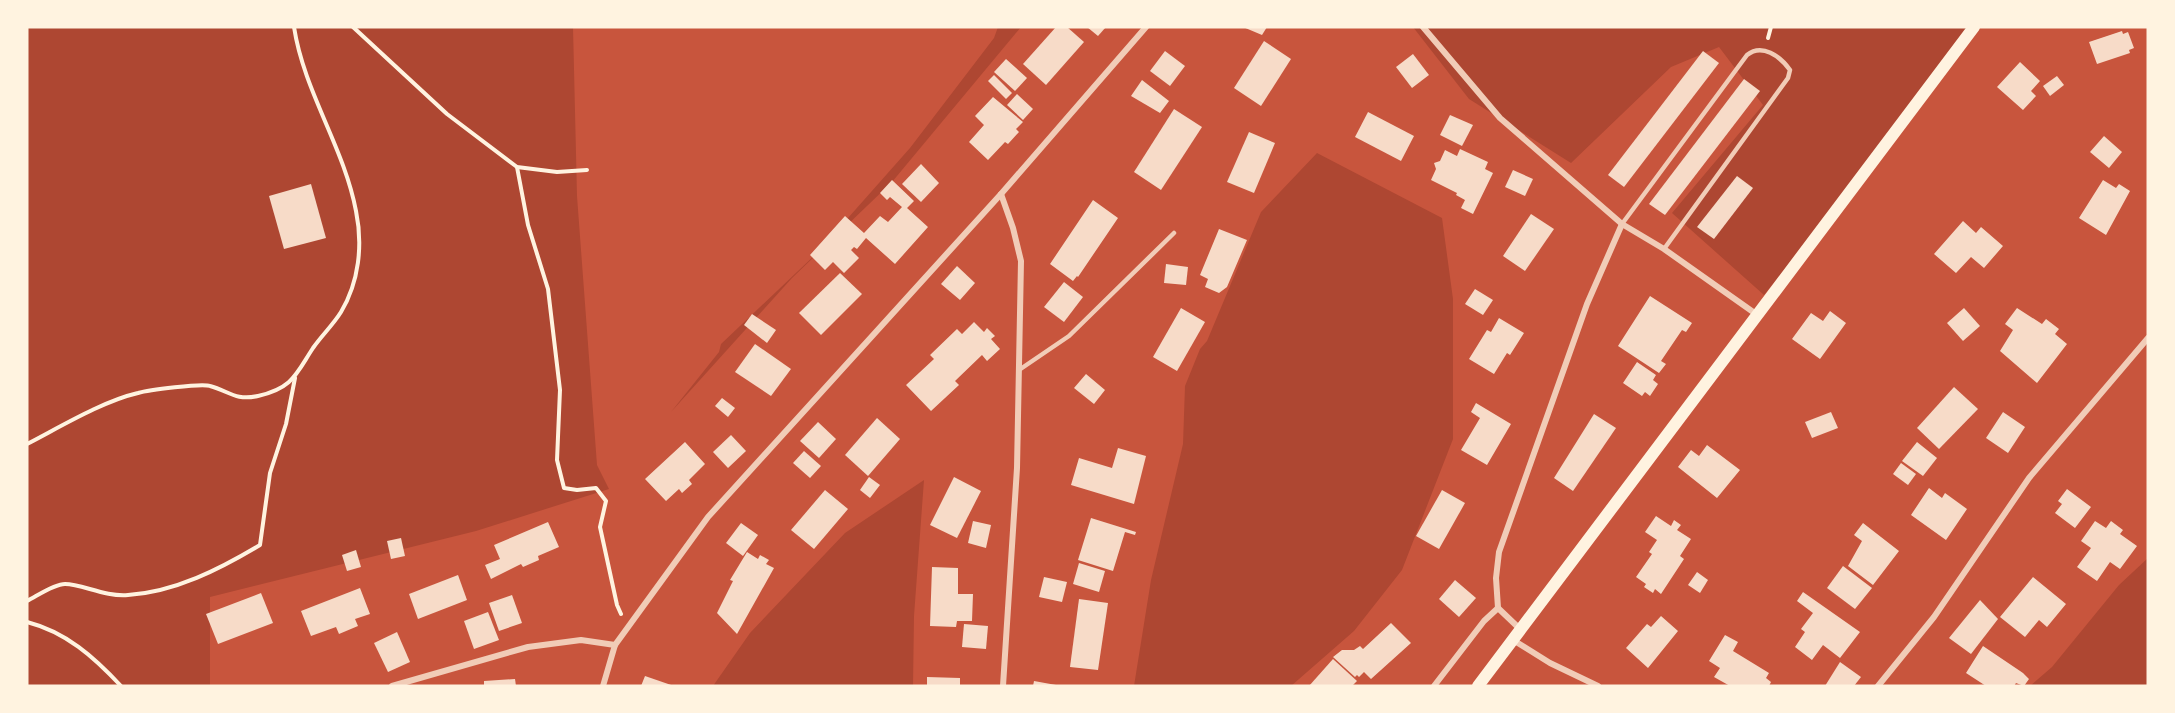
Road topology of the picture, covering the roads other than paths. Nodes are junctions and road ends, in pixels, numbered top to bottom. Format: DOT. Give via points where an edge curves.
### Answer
graph roads {
  1 [pos="1146,27"];
  2 [pos="1423,27"];
  3 [pos="1974,27"];
  4 [pos="1001,194"];
  5 [pos="1622,224"];
  6 [pos="1174,233"];
  7 [pos="1664,249"];
  8 [pos="1756,314"];
  9 [pos="2148,338"];
  10 [pos="1019,370"];
  11 [pos="1498,608"];
  12 [pos="1517,635"];
  13 [pos="615,645"];
  14 [pos="392,686"];
  15 [pos="603,686"];
  16 [pos="1003,686"];
  17 [pos="1434,686"];
  18 [pos="1478,686"];
  19 [pos="1598,686"];
  20 [pos="1878,686"];
  1 -- 4 [label="street"];
  2 -- 5 [label="street" via="1500,118"];
  3 -- 8 [label="main road"];
  4 -- 10 [label="street" via="1021,261"];
  4 -- 13 [label="street" via="708,517"];
  5 -- 7 [label="street"];
  5 -- 7 [label="lane" via="1747,55 1754,49 1764,49 1786,64 1790,70 1788,78"];
  5 -- 11 [label="street" via="1587,304 1511,512 1499,552"];
  6 -- 10 [label="lane" via="1069,336"];
  7 -- 8 [label="street"];
  8 -- 12 [label="main road"];
  9 -- 20 [label="street" via="2029,478 1934,617"];
  10 -- 16 [label="street"];
  11 -- 12 [label="street"];
  11 -- 17 [label="street"];
  12 -- 18 [label="main road"];
  12 -- 19 [label="street" via="1550,663"];
  13 -- 14 [label="street" via="581,640 528,647"];
  13 -- 15 [label="street"];
}
